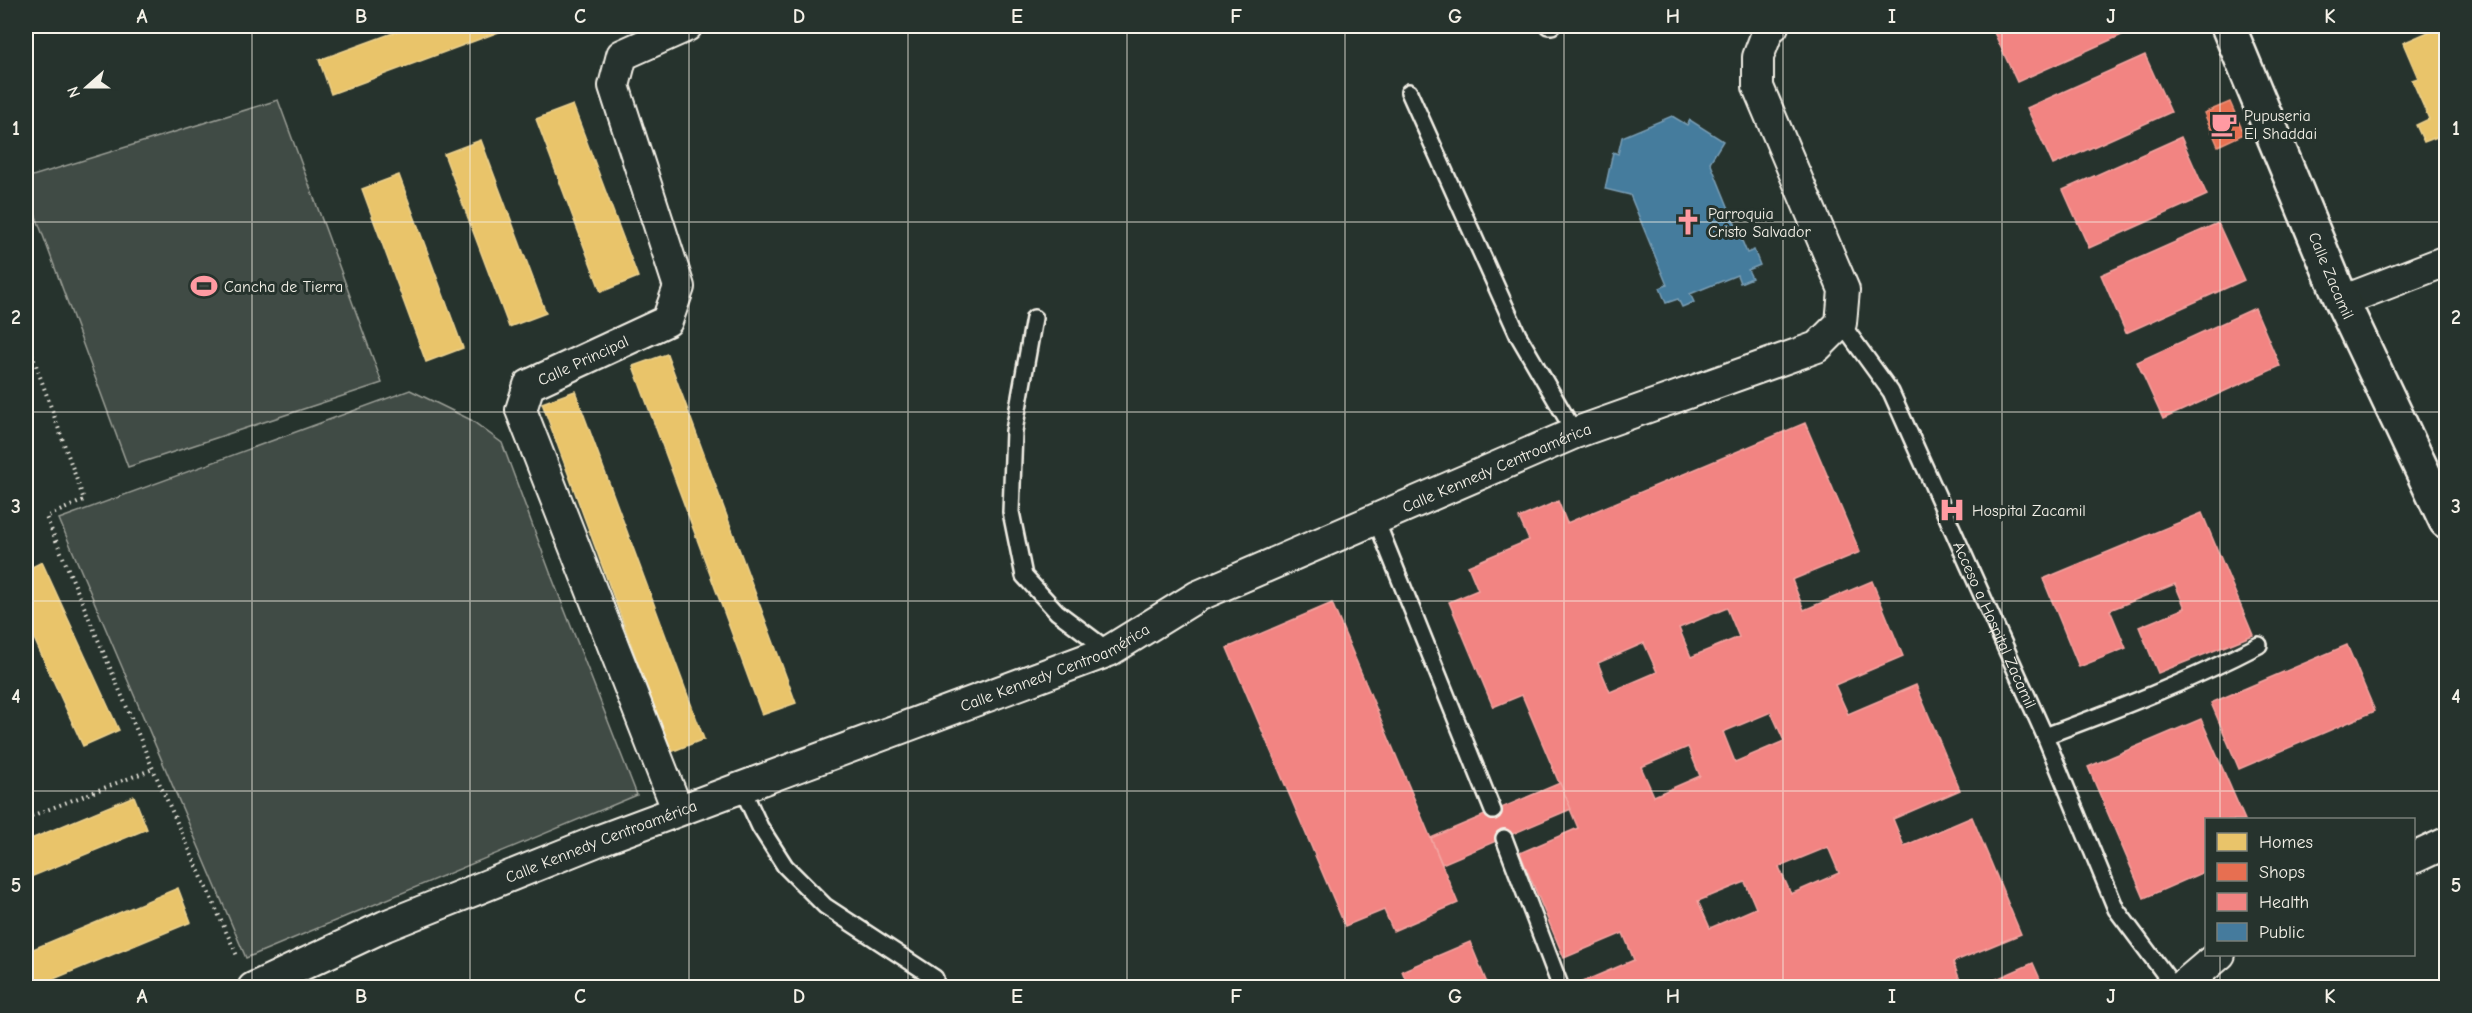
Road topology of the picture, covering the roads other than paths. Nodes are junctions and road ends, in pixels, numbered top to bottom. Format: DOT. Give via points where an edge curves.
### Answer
graph roads {
  1 [pos="687,26"];
  2 [pos="1769,26"];
  3 [pos="2228,26"];
  4 [pos="1409,92"];
  5 [pos="2446,261"];
  6 [pos="2342,302"];
  7 [pos="1034,318"];
  8 [pos="1842,323"];
  9 [pos="1575,433"];
  10 [pos="2444,507"];
  11 [pos="1376,520"];
  12 [pos="2259,645"];
  13 [pos="1109,651"];
  14 [pos="2045,736"];
  15 [pos="741,786"];
  16 [pos="677,809"];
  17 [pos="1493,811"];
  18 [pos="1504,838"];
  19 [pos="2446,843"];
  20 [pos="2415,858"];
  21 [pos="2218,956"];
  22 [pos="248,977"];
  23 [pos="935,978"];
  24 [pos="1561,987"];
  25 [pos="2175,987"];
  26 [pos="2180,987"];
  1 -- 16 [label="street, Calle Principal" via="622,55 614,86 679,287 667,321 529,385 521,410"];
  2 -- 8 [label="street" via="1758,57 1758,87 1844,291"];
  3 -- 6 [label="street, Calle Zacamil"];
  4 -- 9 [label="lane" via="1518,336"];
  5 -- 6 [label="street"];
  6 -- 10 [label="street, Calle Zacamil"];
  7 -- 13 [label="lane" via="1014,431 1011,512 1024,576 1057,612"];
  8 -- 9 [label="street, Calle Kennedy Centroamérica" via="1817,347"];
  8 -- 14 [label="lane, Acceso a Hospital Zacamil" via="1891,392"];
  9 -- 11 [label="street, Calle Kennedy Centroamérica"];
  11 -- 13 [label="street, Calle Kennedy Centroamérica" via="1198,596"];
  11 -- 17 [label="lane"];
  12 -- 14 [label="lane" via="2127,706"];
  13 -- 15 [label="street, Calle Kennedy Centroamérica"];
  14 -- 25 [label="lane, Acceso a Hospital Zacamil" via="2116,909"];
  15 -- 16 [label="street, Calle Kennedy Centroamérica"];
  15 -- 23 [label="lane" via="760,827 785,866 825,906"];
  16 -- 22 [label="street, Calle Kennedy Centroamérica"];
  18 -- 24 [label="lane"];
  19 -- 20 [label="street"];
  21 -- 26 [label="street"];
}
